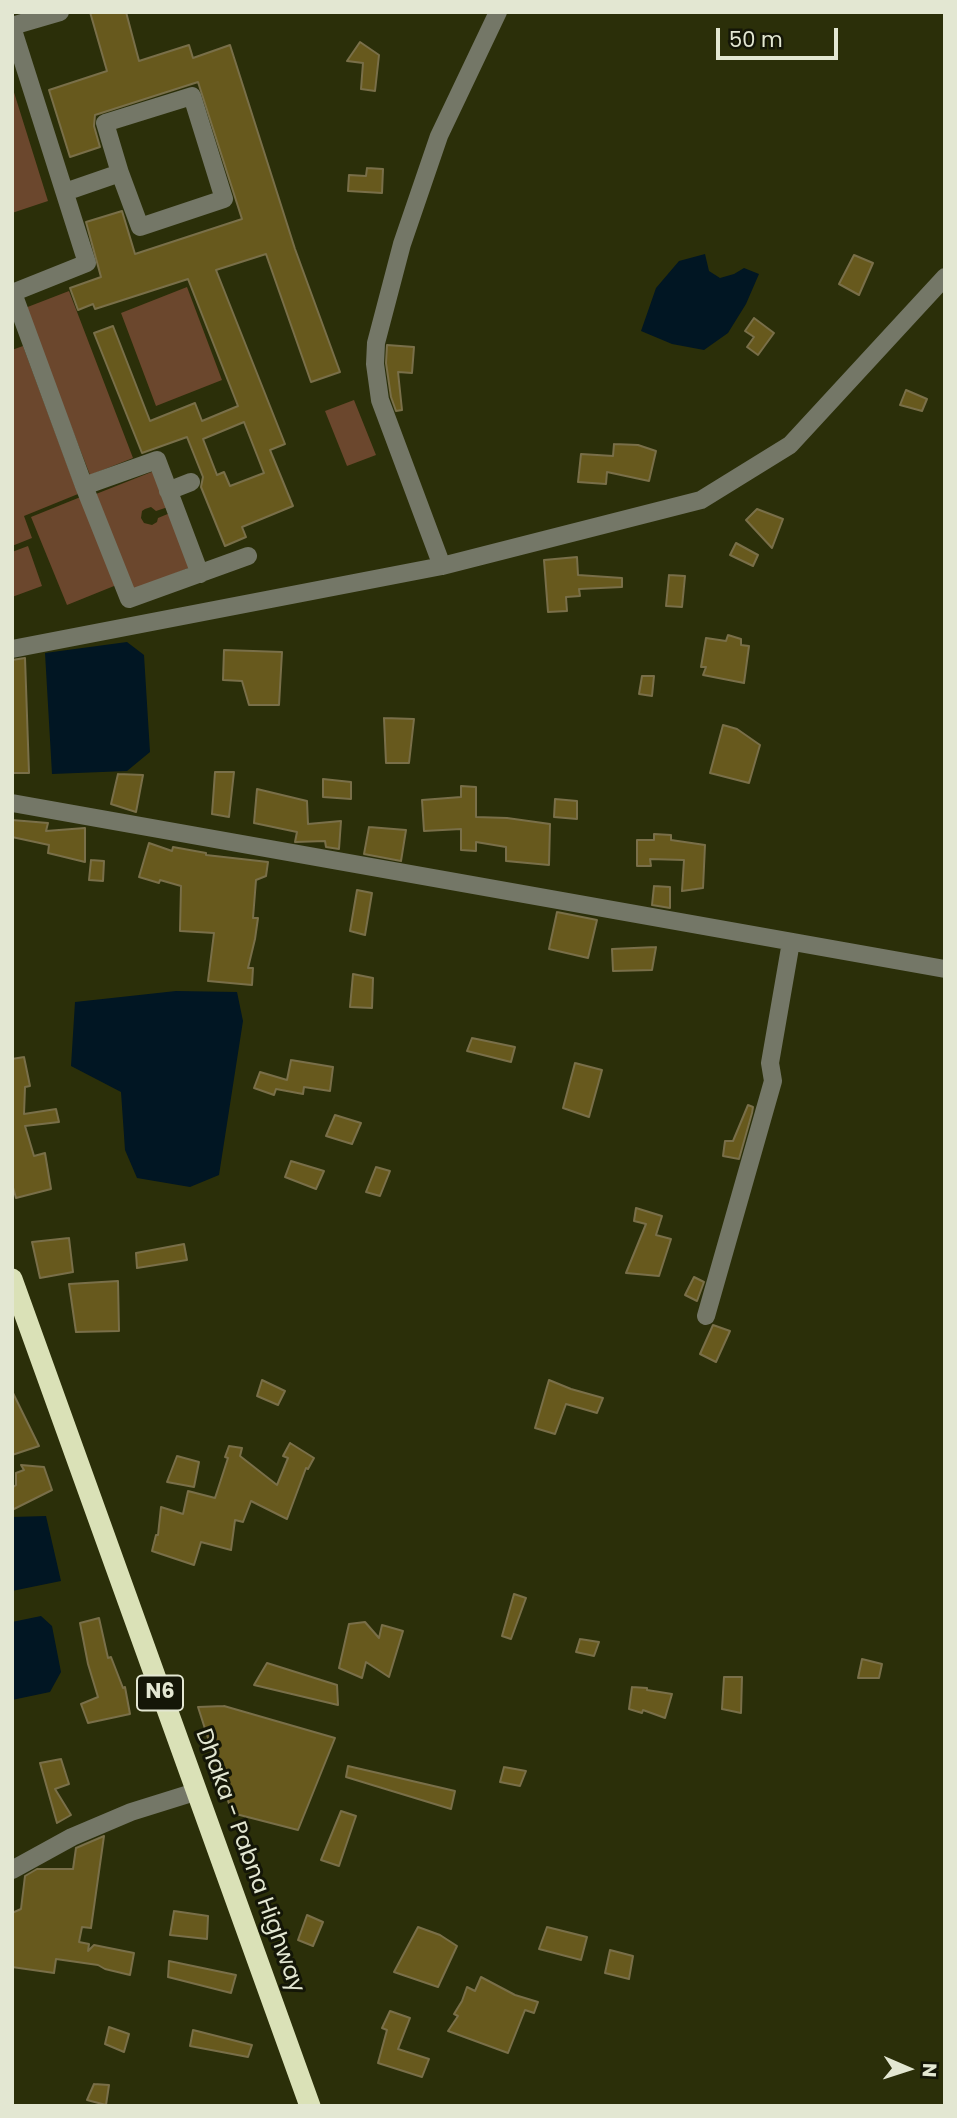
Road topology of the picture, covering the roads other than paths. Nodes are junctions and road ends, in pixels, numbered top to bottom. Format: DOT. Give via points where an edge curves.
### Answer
graph roads {
  1 [pos="60,12"];
  2 [pos="498,12"];
  3 [pos="12,27"];
  4 [pos="120,173"];
  5 [pos="65,192"];
  6 [pos="945,277"];
  7 [pos="13,293"];
  8 [pos="191,482"];
  9 [pos="84,486"];
  10 [pos="168,491"];
  11 [pos="247,556"];
  12 [pos="442,566"];
  13 [pos="200,574"];
  14 [pos="12,649"];
  15 [pos="12,803"];
  16 [pos="791,942"];
  17 [pos="945,969"];
  18 [pos="12,1279"];
  19 [pos="706,1316"];
  20 [pos="195,1791"];
  21 [pos="12,1870"];
  22 [pos="310,2106"];
  1 -- 3 [label="street"];
  2 -- 12 [label="street" via="439,136 402,244 376,343 380,400"];
  3 -- 5 [label="street"];
  4 -- 4 [label="street" via="140,227 224,199 192,96 105,123"];
  4 -- 5 [label="street"];
  5 -- 7 [label="street" via="87,263"];
  6 -- 12 [label="street" via="790,445 701,500"];
  7 -- 9 [label="street"];
  8 -- 10 [label="street"];
  9 -- 10 [label="street" via="156,460"];
  9 -- 13 [label="street" via="129,599"];
  10 -- 13 [label="street"];
  11 -- 13 [label="street"];
  12 -- 14 [label="street"];
  15 -- 16 [label="street"];
  16 -- 17 [label="street"];
  16 -- 19 [label="street" via="770,1063 773,1081"];
  18 -- 20 [label="highway, Dhaka - Pabna Highway / N6"];
  20 -- 21 [label="street" via="84,1832"];
  20 -- 22 [label="highway, Dhaka - Pabna Highway / N6"];
}
